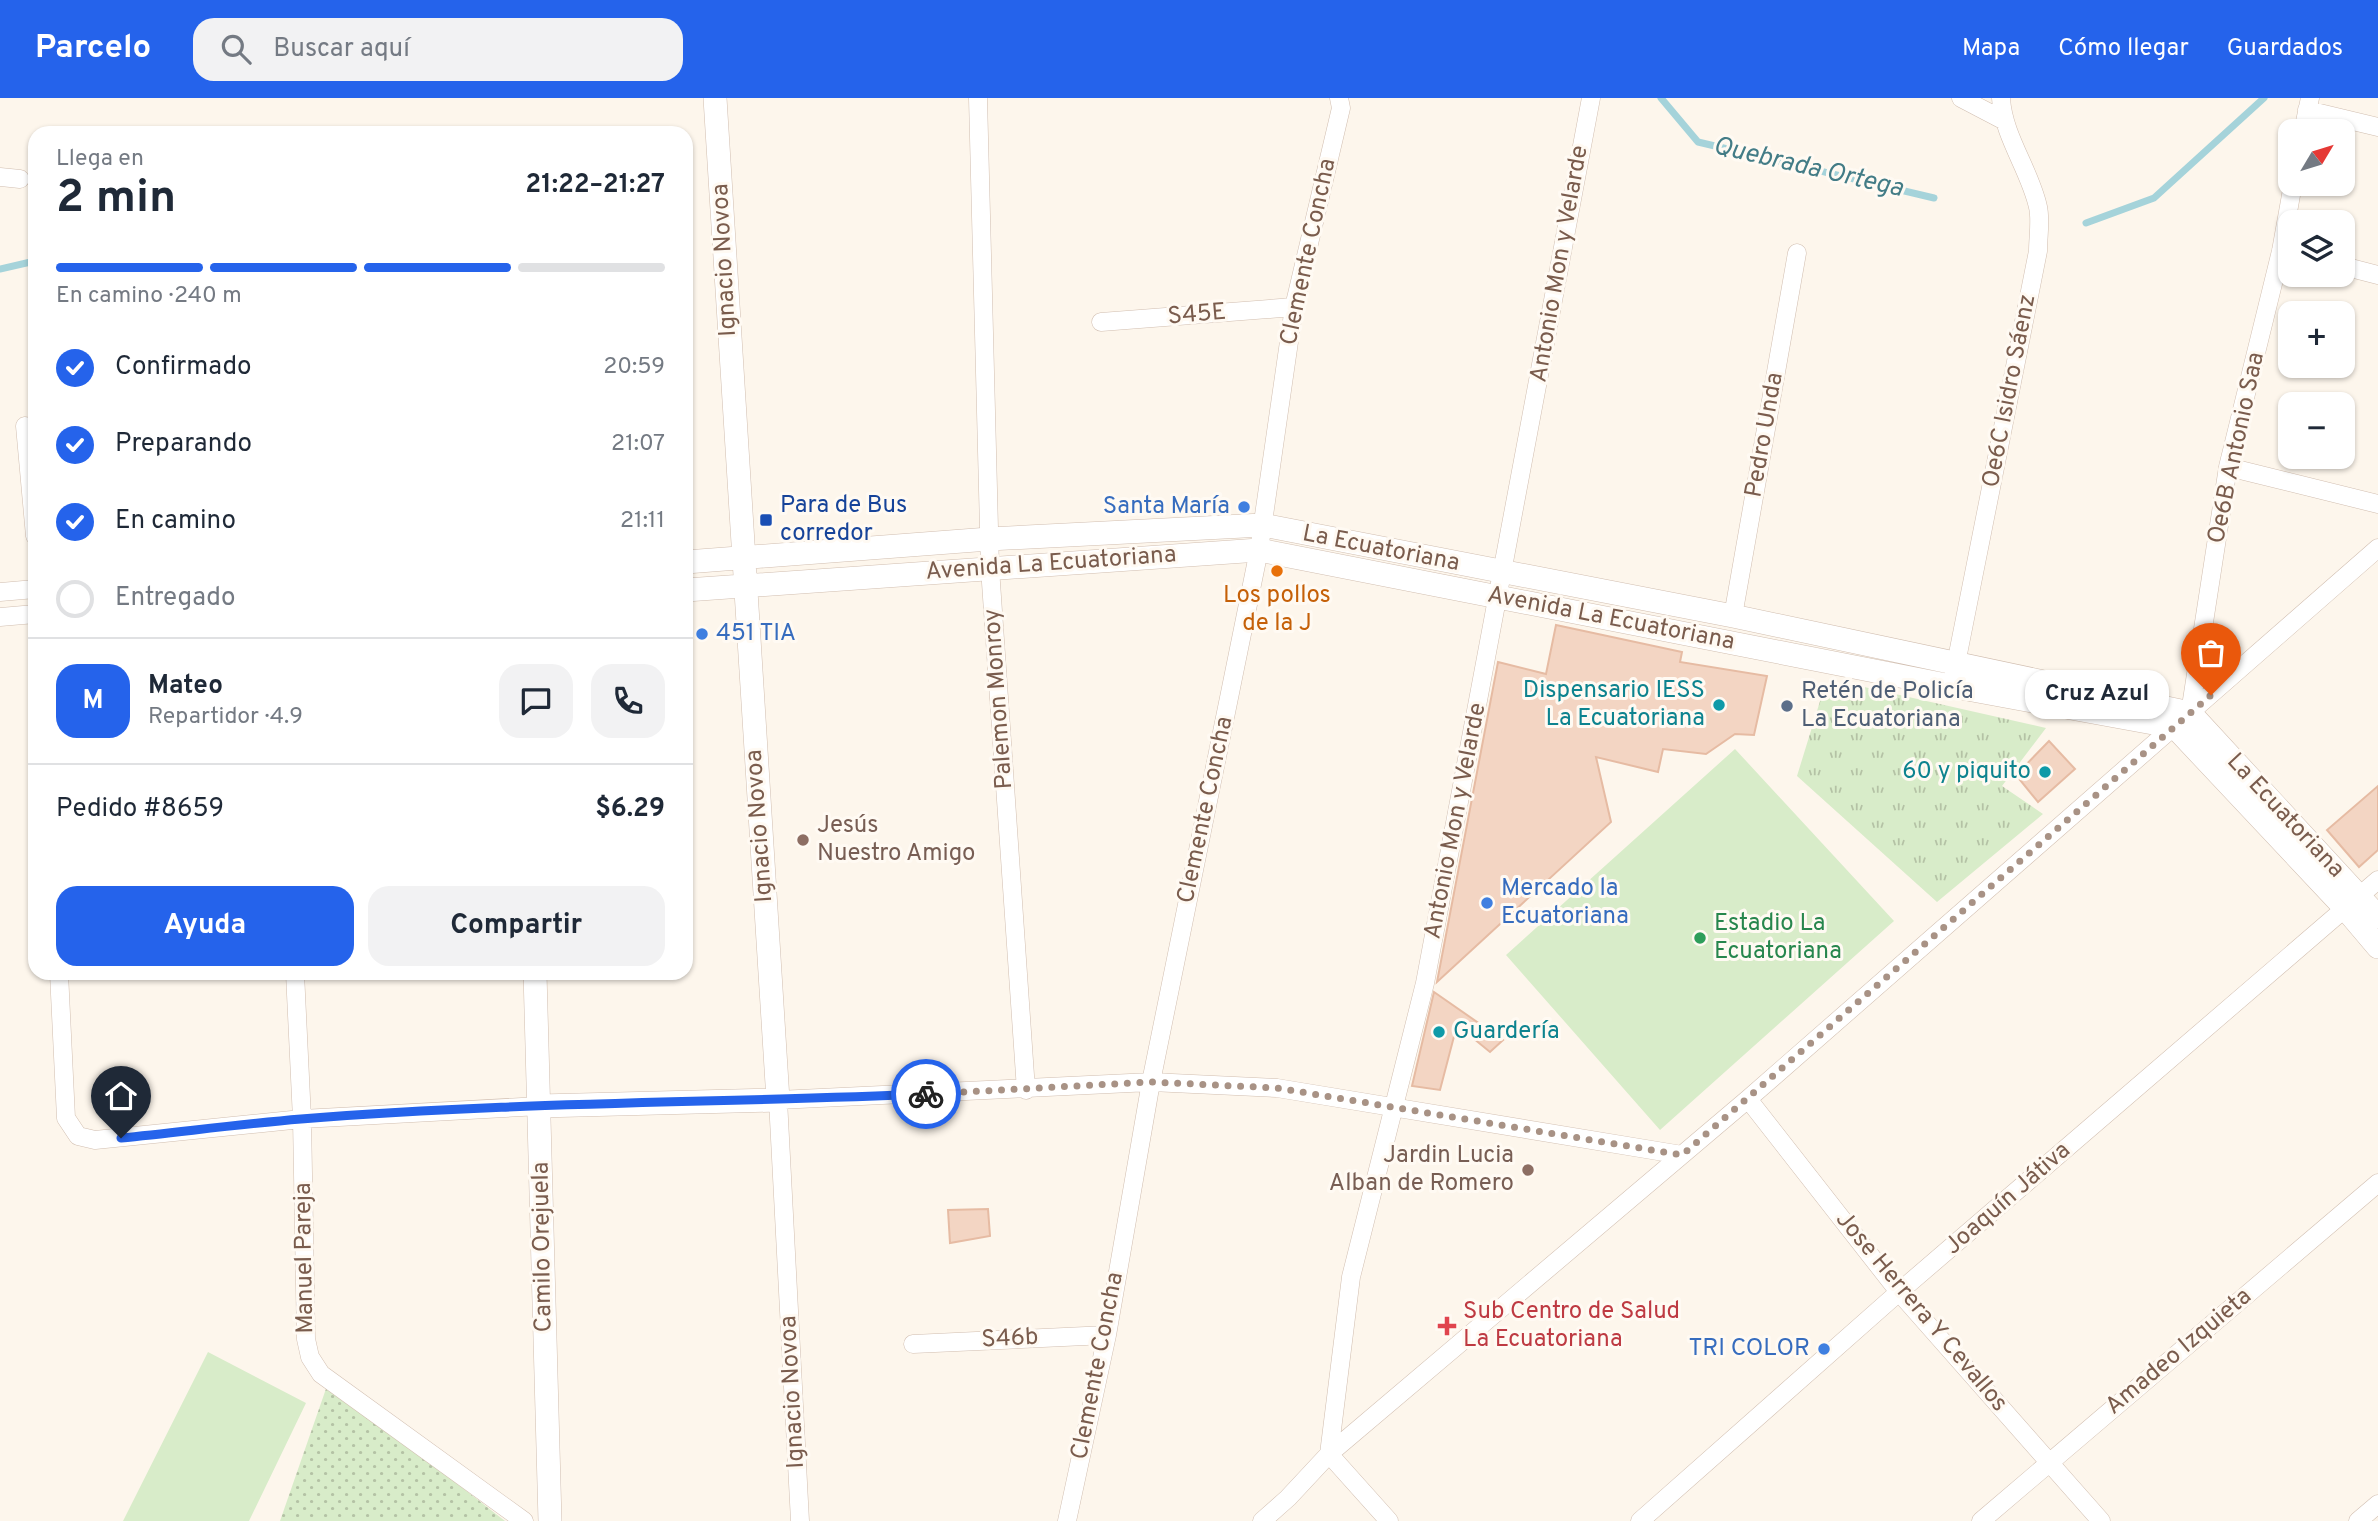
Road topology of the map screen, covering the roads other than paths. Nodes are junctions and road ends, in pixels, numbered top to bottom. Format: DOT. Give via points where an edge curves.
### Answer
graph roads {
  1 [pos="715,98"];
  2 [pos="978,98"];
  3 [pos="1339,98"];
  4 [pos="1591,98"];
  5 [pos="1961,98"];
  6 [pos="2001,98"];
  7 [pos="2308,104"];
  8 [pos="2005,121"];
  9 [pos="2378,127"];
  10 [pos="0,177"];
  11 [pos="20,179"];
  12 [pos="1797,253"];
  13 [pos="2355,269"];
  14 [pos="2378,275"];
  15 [pos="2278,282"];
  16 [pos="1294,307"];
  17 [pos="1101,322"];
  18 [pos="24,426"];
  19 [pos="28,466"];
  20 [pos="2228,467"];
  21 [pos="2378,504"];
  22 [pos="1263,525"];
  23 [pos="989,539"];
  24 [pos="2378,548"];
  25 [pos="1259,550"];
  26 [pos="743,558"];
  27 [pos="693,562"];
  28 [pos="990,568"];
  29 [pos="1503,573"];
  30 [pos="745,586"];
  31 [pos="28,590"];
  32 [pos="693,590"];
  33 [pos="0,592"];
  34 [pos="1497,596"];
  35 [pos="28,615"];
  36 [pos="0,617"];
  37 [pos="1733,617"];
  38 [pos="1954,675"];
  39 [pos="2183,720"];
  40 [pos="2378,880"];
  41 [pos="2352,902"];
  42 [pos="2378,917"];
  43 [pos="2378,947"];
  44 [pos="59,980"];
  45 [pos="295,980"];
  46 [pos="535,980"];
  47 [pos="1151,1082"];
  48 [pos="1026,1090"];
  49 [pos="1748,1099"];
  50 [pos="778,1100"];
  51 [pos="540,1106"];
  52 [pos="1395,1107"];
  53 [pos="302,1119"];
  54 [pos="1682,1155"];
  55 [pos="2378,1184"];
  56 [pos="1899,1292"];
  57 [pos="1107,1335"];
  58 [pos="913,1344"];
  59 [pos="1329,1454"];
  60 [pos="2049,1462"];
  61 [pos="2378,1504"];
  62 [pos="524,1521"];
  63 [pos="550,1521"];
  64 [pos="800,1521"];
  65 [pos="1066,1521"];
  66 [pos="1262,1521"];
  67 [pos="1389,1521"];
  68 [pos="1640,1521"];
  69 [pos="1982,1521"];
  70 [pos="2101,1521"];
  71 [pos="2358,1521"];
  1 -- 26 [label="street, Ignacio Novoa"];
  2 -- 23 [label="street, Palemon Monroy"];
  3 -- 16 [label="street, Clemente Concha" via="1341,108"];
  4 -- 29 [label="street, Antonio Mon y Velarde"];
  5 -- 8 [label="street"];
  6 -- 8 [label="street, Oe6C Isidro Sáenz"];
  7 -- 9 [label="street"];
  8 -- 38 [label="street, Oe6C Isidro Sáenz" via="2039,209 2038,251"];
  10 -- 11 [label="street"];
  12 -- 37 [label="street, Pedro Unda"];
  13 -- 14 [label="street"];
  15 -- 20 [label="street, Oe6B Antonio Saa"];
  16 -- 17 [label="street, S45E"];
  16 -- 22 [label="street, Clemente Concha"];
  18 -- 19 [label="street"];
  20 -- 21 [label="street"];
  20 -- 39 [label="street, Oe6B Antonio Saa"];
  22 -- 23 [label="street, La Ecuatoriana"];
  22 -- 25 [label="street, Clemente Concha"];
  22 -- 29 [label="street, La Ecuatoriana"];
  23 -- 26 [label="street, La Ecuatoriana"];
  23 -- 28 [label="street, Palemon Monroy"];
  24 -- 39 [label="street"];
  25 -- 28 [label="street, Avenida La Ecuatoriana"];
  25 -- 34 [label="street, Avenida La Ecuatoriana"];
  25 -- 47 [label="street, Clemente Concha"];
  26 -- 27 [label="street, La Ecuatoriana"];
  26 -- 30 [label="street, Ignacio Novoa"];
  28 -- 30 [label="street, Avenida La Ecuatoriana"];
  28 -- 48 [label="street, Palemon Monroy"];
  29 -- 34 [label="street, Antonio Mon y Velarde"];
  29 -- 37 [label="street, La Ecuatoriana"];
  30 -- 32 [label="street"];
  30 -- 50 [label="street, Ignacio Novoa"];
  31 -- 33 [label="street"];
  34 -- 38 [label="street, Avenida La Ecuatoriana"];
  34 -- 52 [label="street, Antonio Mon y Velarde" via="1425,983"];
  35 -- 36 [label="street"];
  37 -- 38 [label="street, La Ecuatoriana"];
  38 -- 39 [label="street, Avenida La Ecuatoriana"];
  39 -- 41 [label="street"];
  39 -- 49 [label="street"];
  40 -- 41 [label="street, Joaquín Játiva"];
  41 -- 42 [label="street, La Ecuatoriana"];
  41 -- 43 [label="street"];
  41 -- 56 [label="street, Joaquín Játiva"];
  44 -- 53 [label="street" via="66,1118 78,1136 96,1140"];
  45 -- 53 [label="street, Manuel Pareja"];
  46 -- 51 [label="street, Camilo Orejuela"];
  47 -- 48 [label="street"];
  47 -- 52 [label="street" via="1277,1088"];
  47 -- 57 [label="street, Clemente Concha"];
  48 -- 50 [label="street"];
  49 -- 54 [label="street"];
  49 -- 56 [label="street, Jose Herrera Y Cevallos"];
  50 -- 51 [label="street"];
  50 -- 64 [label="street, Ignacio Novoa"];
  51 -- 53 [label="street"];
  51 -- 63 [label="street, Camilo Orejuela"];
  52 -- 54 [label="street"];
  52 -- 59 [label="street, Antonio Mon y Velarde" via="1351,1277"];
  53 -- 62 [label="street, Manuel Pareja" via="310,1357 321,1374"];
  54 -- 59 [label="street"];
  55 -- 60 [label="street, Amadeo Izquieta"];
  56 -- 60 [label="street, Jose Herrera Y Cevallos"];
  56 -- 68 [label="street, Joaquín Játiva"];
  57 -- 58 [label="street, S46b"];
  57 -- 65 [label="street, Clemente Concha"];
  59 -- 66 [label="street"];
  59 -- 67 [label="street"];
  60 -- 69 [label="street, Amadeo Izquieta"];
  60 -- 70 [label="street, Jose Herrera Y Cevallos"];
  61 -- 71 [label="street"];
}
